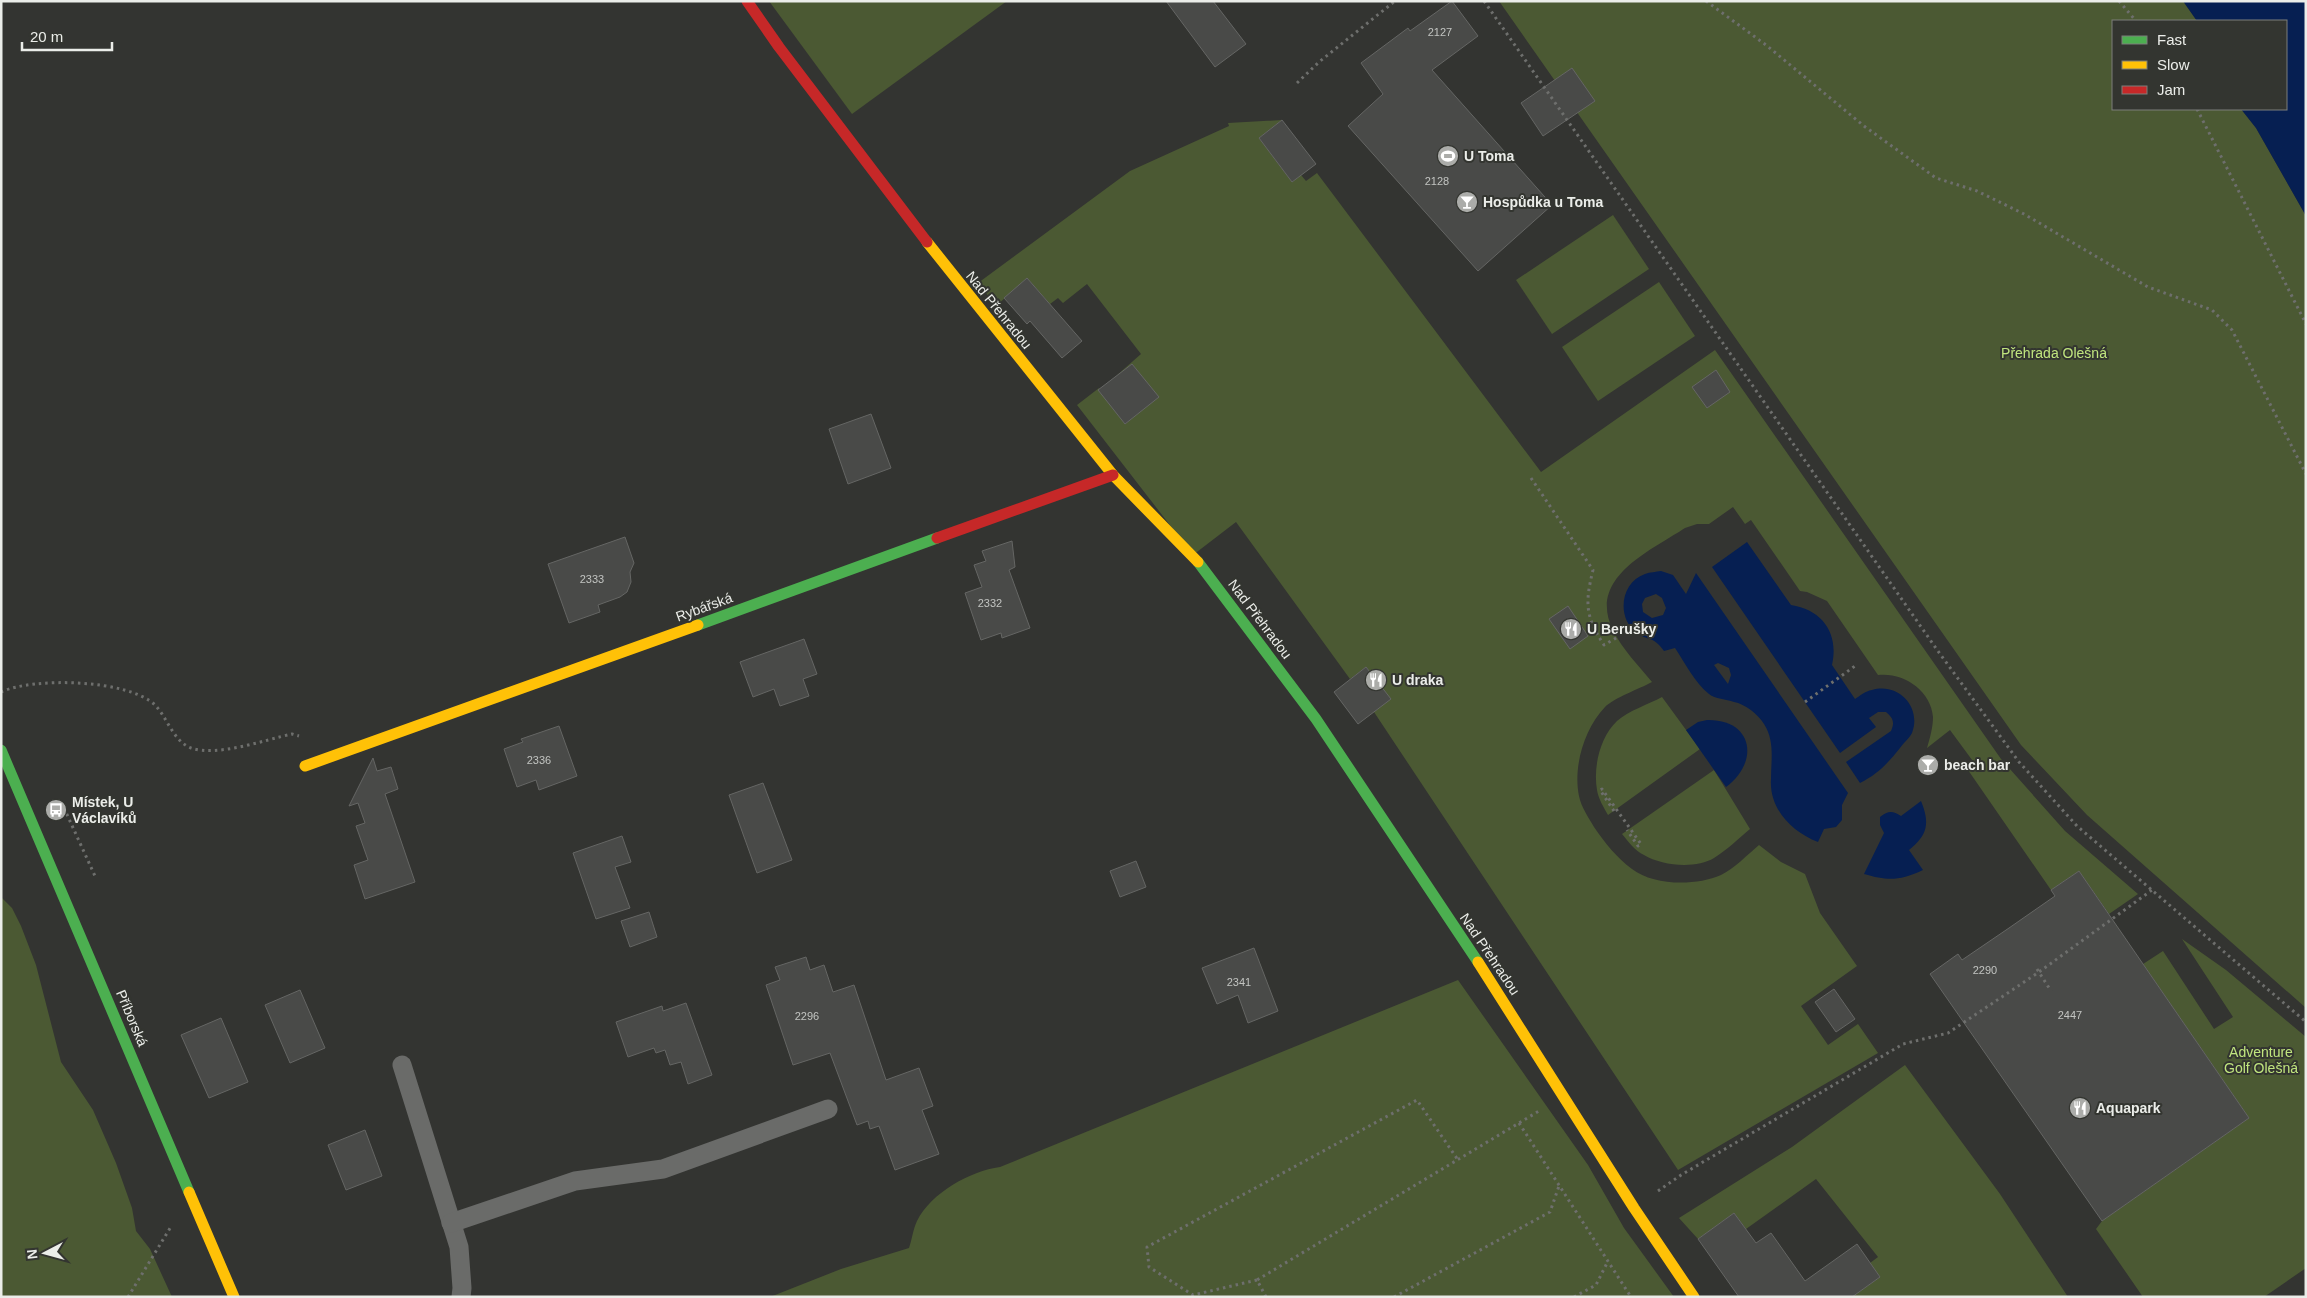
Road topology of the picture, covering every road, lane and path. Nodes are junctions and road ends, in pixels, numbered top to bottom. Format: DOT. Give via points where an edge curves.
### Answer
graph roads {
  1 [pos="747,1"];
  2 [pos="1395,1"];
  3 [pos="1484,1"];
  4 [pos="1706,1"];
  5 [pos="2119,1"];
  6 [pos="2135,20"];
  7 [pos="1297,83"];
  8 [pos="2198,110"];
  9 [pos="2306,324"];
  10 [pos="2306,474"];
  11 [pos="1113,475"];
  12 [pos="1531,478"];
  13 [pos="1618,637"];
  14 [pos="1855,666"];
  15 [pos="1,692"];
  16 [pos="1805,702"];
  17 [pos="1,750"];
  18 [pos="330,758"];
  19 [pos="305,766"];
  20 [pos="64,808"];
  21 [pos="1614,811"];
  22 [pos="1628,830"];
  23 [pos="95,876"];
  24 [pos="2152,890"];
  25 [pos="2038,971"];
  26 [pos="2051,991"];
  27 [pos="2306,1022"];
  28 [pos="402,1065"];
  29 [pos="828,1109"];
  30 [pos="1458,1160"];
  31 [pos="1559,1185"];
  32 [pos="191,1196"];
  33 [pos="1634,1208"];
  34 [pos="451,1223"];
  35 [pos="1608,1261"];
  36 [pos="1257,1280"];
  37 [pos="229,1295"];
  38 [pos="128,1297"];
  39 [pos="460,1297"];
  40 [pos="1266,1297"];
  41 [pos="1394,1297"];
  42 [pos="1574,1297"];
  43 [pos="1631,1297"];
  44 [pos="1694,1297"];
  1 -- 11 [label="street, Nad Přehradou" via="953,277"];
  2 -- 7 [label="path"];
  3 -- 24 [label="path" via="2019,762 2077,826"];
  4 -- 10 [label="path" via="1766,45 1864,126 1936,178 1977,191 2024,214 2148,288 2212,310 2232,330"];
  5 -- 6 [label="path"];
  8 -- 9 [label="path"];
  11 -- 18 [label="street, Rybářská"];
  11 -- 33 [label="street, Nad Přehradou" via="1193,554 1316,719 1535,1048"];
  12 -- 13 [label="path" via="1592,570 1587,594 1591,626 1604,645"];
  14 -- 16 [label="path"];
  15 -- 18 [label="path" via="13,686 34,684 116,686 139,694 155,705 173,732 189,747 203,751 218,750 292,734 307,740"];
  17 -- 32 [label="street, Příborská"];
  18 -- 19 [label="street, Rybářská"];
  20 -- 23 [label="path"];
  21 -- 22 [label="path" via="1600,790 1640,844 1638,846"];
  24 -- 25 [label="path"];
  24 -- 27 [label="path"];
  25 -- 26 [label="path"];
  25 -- 33 [label="path" via="1948,1033 1903,1044 1681,1175"];
  28 -- 34 [label="lane"];
  29 -- 34 [label="lane" via="663,1169 575,1181"];
  30 -- 31 [label="path" via="1519,1123"];
  30 -- 36 [label="path"];
  30 -- 36 [label="path" via="1417,1100 1147,1247 1149,1267 1194,1295"];
  31 -- 35 [label="path"];
  31 -- 41 [label="path" via="1550,1212"];
  32 -- 37 [label="street, Příborská"];
  32 -- 38 [label="path"];
  33 -- 44 [label="street, Nad Přehradou"];
  34 -- 39 [label="lane" via="459,1247"];
  35 -- 42 [label="path" via="1596,1285"];
  35 -- 43 [label="path"];
  36 -- 40 [label="path"];
}
